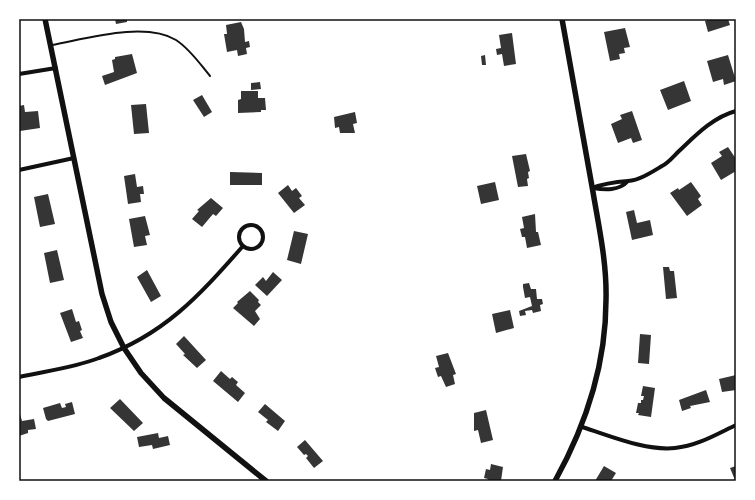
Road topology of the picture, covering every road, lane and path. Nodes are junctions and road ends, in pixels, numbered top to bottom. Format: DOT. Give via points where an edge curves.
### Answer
graph roads {
  1 [pos="45,19"];
  2 [pos="562,19"];
  3 [pos="50,46"];
  4 [pos="56,68"];
  5 [pos="19,74"];
  6 [pos="210,76"];
  7 [pos="736,111"];
  8 [pos="74,158"];
  9 [pos="19,170"];
  10 [pos="628,181"];
  11 [pos="592,188"];
  12 [pos="242,246"];
  13 [pos="124,348"];
  14 [pos="19,377"];
  15 [pos="736,425"];
  16 [pos="582,427"];
  17 [pos="266,481"];
  18 [pos="555,481"];
  1 -- 3 [label="street"];
  2 -- 11 [label="street"];
  3 -- 4 [label="street"];
  3 -- 6 [label="lane" via="123,31 165,35 176,40 191,53"];
  4 -- 5 [label="street"];
  4 -- 8 [label="street"];
  7 -- 10 [label="street" via="713,122 664,165"];
  8 -- 9 [label="street"];
  8 -- 13 [label="street" via="102,294 111,322"];
  10 -- 11 [label="street" via="604,183"];
  10 -- 11 [label="street" via="623,186 607,190"];
  11 -- 16 [label="street" via="604,256 606,300 603,344 595,387"];
  12 -- 12 [label="street" via="250,249 258,247 263,237 260,229 253,225 242,228 239,239"];
  12 -- 13 [label="street" via="184,309 159,328"];
  13 -- 14 [label="street" via="72,366"];
  13 -- 17 [label="street" via="141,373 164,398"];
  15 -- 16 [label="street" via="705,440 663,449"];
  16 -- 18 [label="street"];
}
